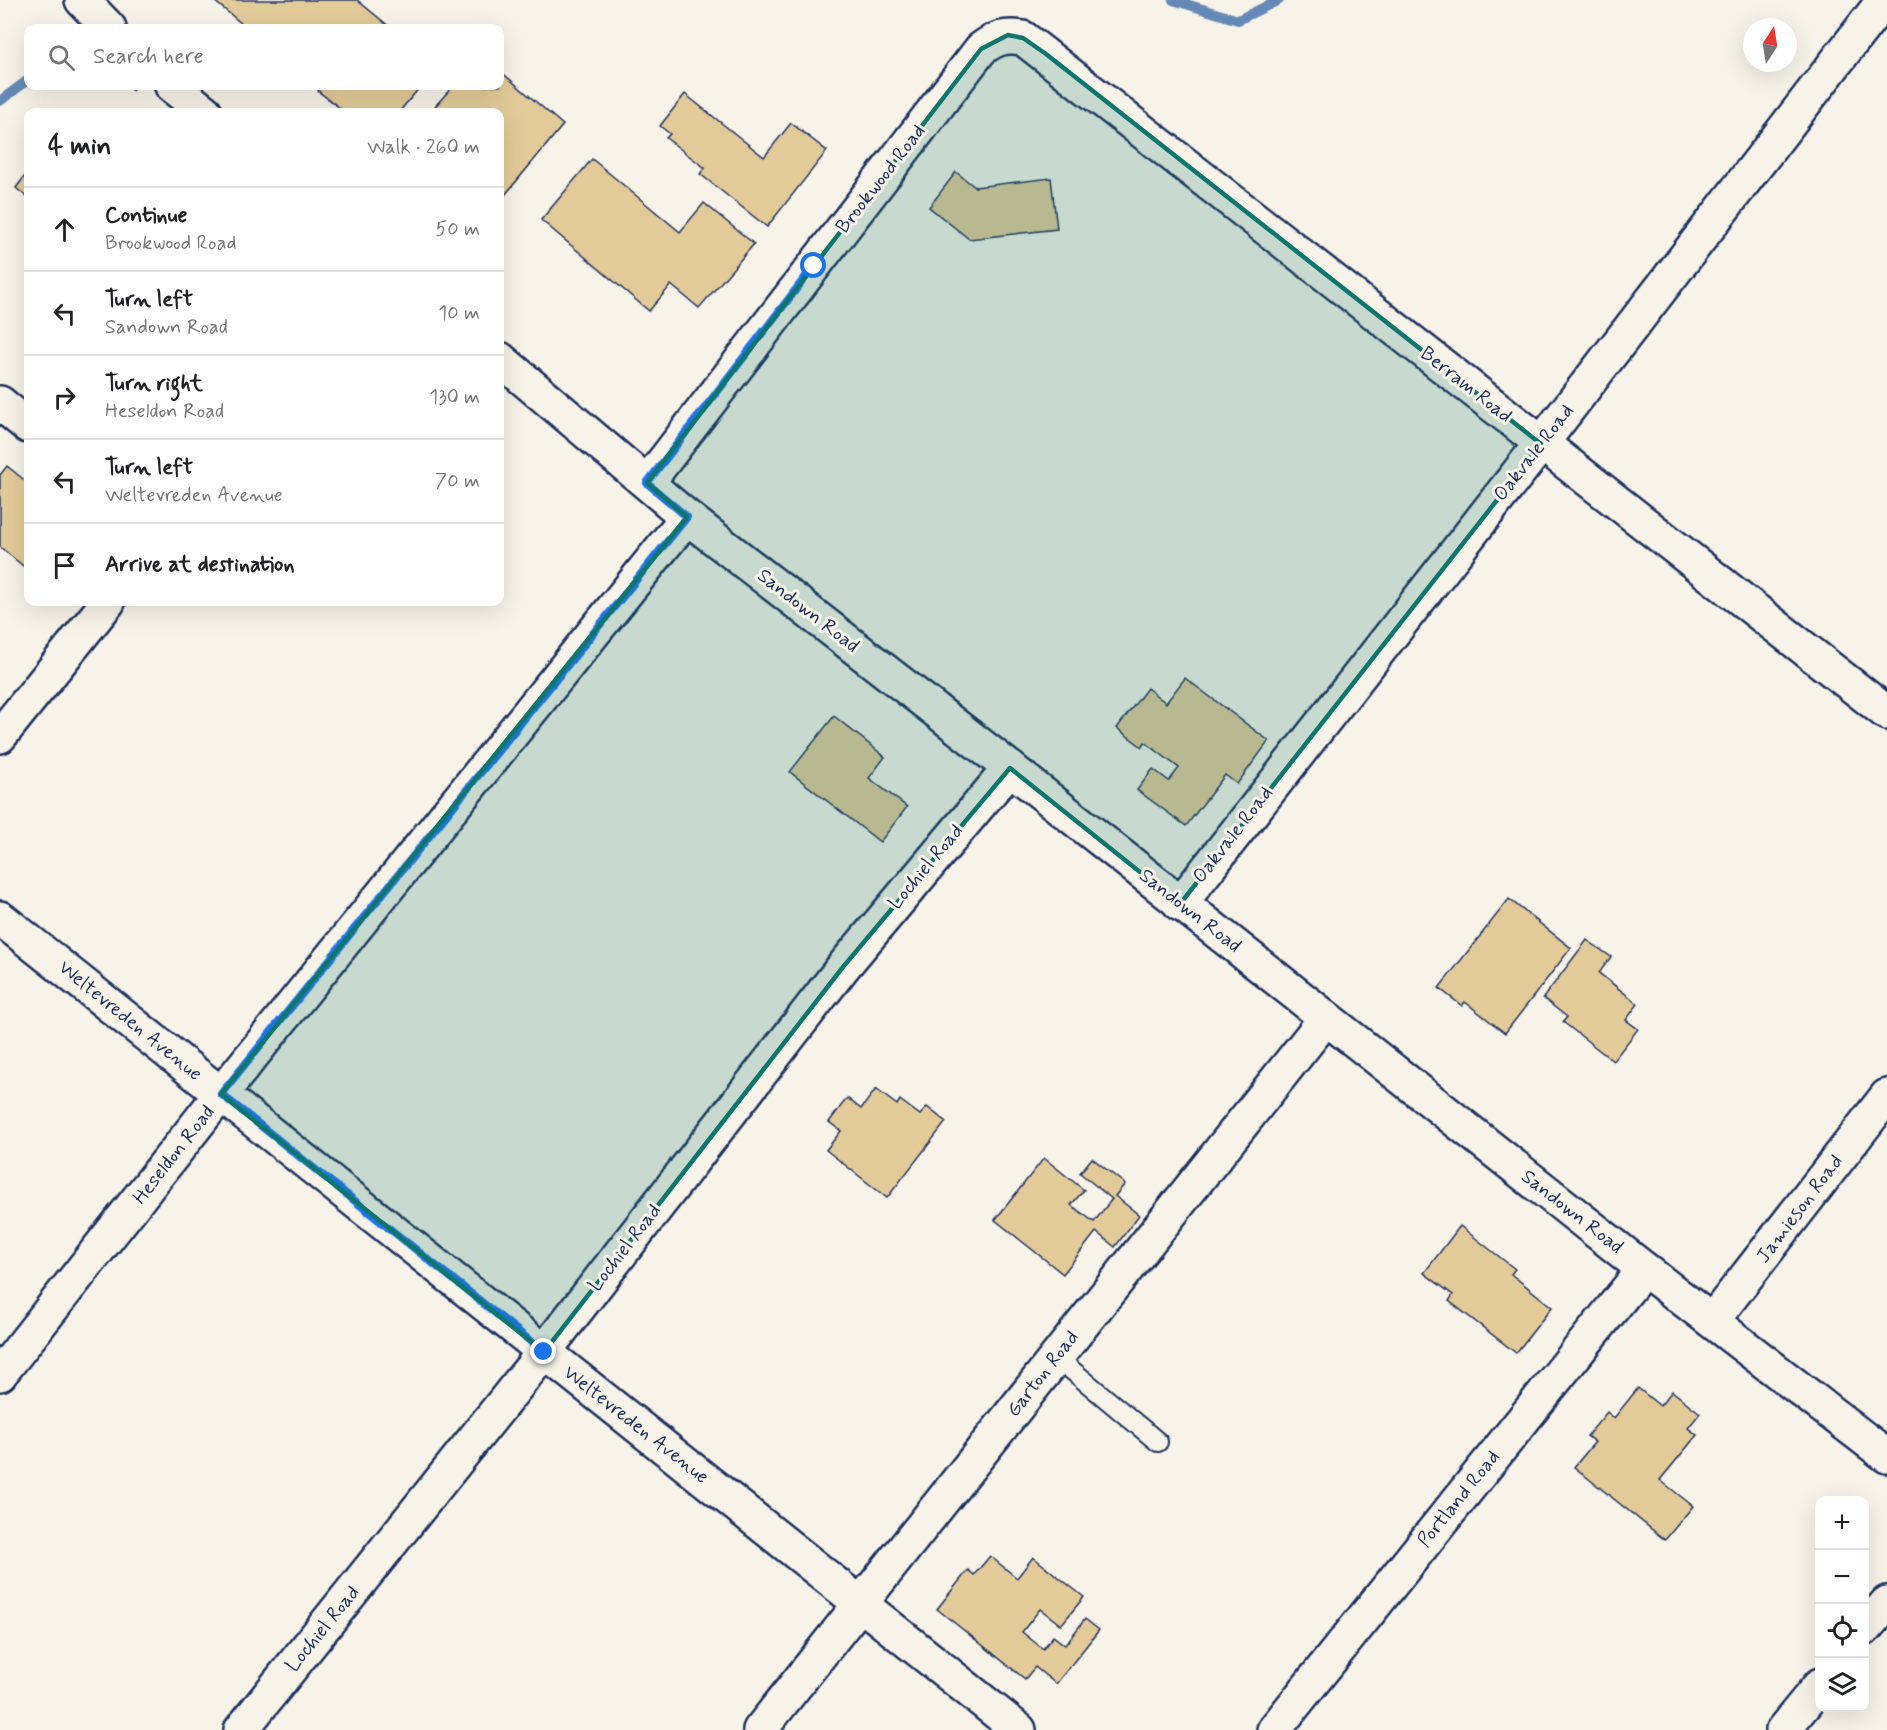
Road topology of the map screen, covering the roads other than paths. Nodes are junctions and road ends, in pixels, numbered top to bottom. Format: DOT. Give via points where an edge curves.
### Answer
graph roads {
  1 [pos="82,0"];
  2 [pos="1884,0"];
  3 [pos="105,24"];
  4 [pos="1046,54"];
  5 [pos="177,90"];
  6 [pos="200,108"];
  7 [pos="504,362"];
  8 [pos="0,403"];
  9 [pos="24,423"];
  10 [pos="1542,444"];
  11 [pos="647,483"];
  12 [pos="687,517"];
  13 [pos="105,606"];
  14 [pos="1887,713"];
  15 [pos="0,736"];
  16 [pos="1010,768"];
  17 [pos="1180,904"];
  18 [pos="0,918"];
  19 [pos="1326,1018"];
  20 [pos="221,1094"];
  21 [pos="1887,1096"];
  22 [pos="1644,1269"];
  23 [pos="1712,1321"];
  24 [pos="544,1352"];
  25 [pos="1056,1357"];
  26 [pos="0,1374"];
  27 [pos="1158,1442"];
  28 [pos="1887,1456"];
  29 [pos="861,1603"];
  30 [pos="1887,1603"];
  31 [pos="1869,1623"];
  32 [pos="1815,1691"];
  33 [pos="241,1730"];
  34 [pos="760,1730"];
  35 [pos="1019,1730"];
  36 [pos="1274,1730"];
  37 [pos="1783,1730"];
  1 -- 3 [label="street"];
  2 -- 10 [label="street, Oakvale Road"];
  4 -- 10 [label="street, Berram Road"];
  4 -- 11 [label="street, Brookwood Road" via="1023,38 1008,35 981,49"];
  5 -- 6 [label="street"];
  7 -- 11 [label="street, Sandown Road"];
  8 -- 9 [label="street"];
  10 -- 14 [label="street, Berram Road"];
  10 -- 17 [label="street, Oakvale Road"];
  11 -- 12 [label="street, Sandown Road"];
  12 -- 16 [label="street, Sandown Road"];
  12 -- 20 [label="street, Heseldon Road"];
  13 -- 15 [label="street"];
  16 -- 17 [label="street, Sandown Road"];
  16 -- 24 [label="street, Lochiel Road" via="843,967"];
  17 -- 19 [label="street, Sandown Road"];
  18 -- 20 [label="street, Weltevreden Avenue"];
  19 -- 22 [label="street, Sandown Road"];
  19 -- 25 [label="street, Garton Road"];
  20 -- 24 [label="street, Weltevreden Avenue"];
  20 -- 26 [label="street, Heseldon Road"];
  21 -- 23 [label="street, Jamieson Road"];
  22 -- 23 [label="street, Sandown Road"];
  22 -- 36 [label="street, Portland Road"];
  23 -- 28 [label="street, Sandown Road"];
  24 -- 29 [label="street, Weltevreden Avenue"];
  24 -- 33 [label="street, Lochiel Road"];
  25 -- 27 [label="lane"];
  25 -- 29 [label="street, Garton Road"];
  29 -- 34 [label="street, Garton Road"];
  29 -- 35 [label="street, Weltevreden Avenue"];
  30 -- 31 [label="street"];
  32 -- 37 [label="street"];
}
